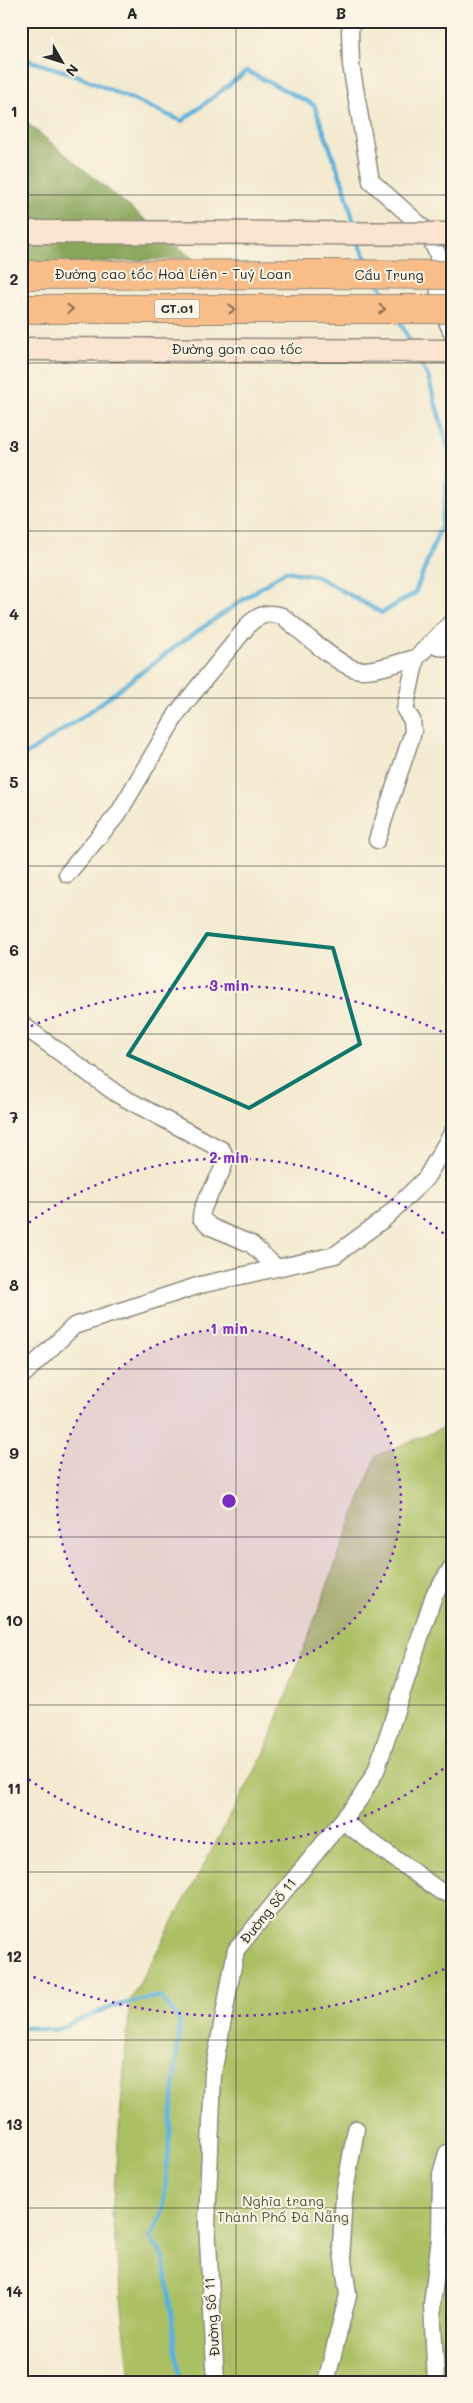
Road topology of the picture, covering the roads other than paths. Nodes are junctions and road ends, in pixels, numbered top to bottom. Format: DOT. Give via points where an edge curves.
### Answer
graph roads {
  1 [pos="353,21"];
  2 [pos="21,232"];
  3 [pos="452,234"];
  4 [pos="21,274"];
  5 [pos="326,274"];
  6 [pos="452,275"];
  7 [pos="21,309"];
  8 [pos="452,309"];
  9 [pos="452,333"];
  10 [pos="21,349"];
  11 [pos="452,351"];
  12 [pos="452,622"];
  13 [pos="416,658"];
  14 [pos="377,840"];
  15 [pos="67,874"];
  16 [pos="21,1024"];
  17 [pos="452,1132"];
  18 [pos="277,1268"];
  19 [pos="21,1377"];
  20 [pos="452,1567"];
  21 [pos="342,1821"];
  22 [pos="452,1894"];
  23 [pos="356,2129"];
  24 [pos="448,2153"];
  25 [pos="216,2382"];
  26 [pos="326,2382"];
  27 [pos="436,2382"];
  1 -- 9 [label="street" via="350,30 351,64 371,181 427,231 438,255 439,302"];
  2 -- 3 [label="main road, bridge"];
  4 -- 5 [label="highway, Đường cao tốc Hoà Liên - Tuý Loan"];
  5 -- 6 [label="highway, Cầu Trung, bridge"];
  7 -- 8 [label="highway, CT.01, one-way, bridge"];
  10 -- 11 [label="main road, Đường gom cao tốc"];
  12 -- 13 [label="street"];
  13 -- 14 [label="street" via="405,710 412,720 413,732"];
  13 -- 15 [label="street" via="358,670 342,663 282,616 270,612 259,616 191,694 118,814"];
  16 -- 18 [label="street" via="117,1094 222,1150 225,1164 202,1209 202,1218 211,1227 251,1244"];
  17 -- 18 [label="street" via="426,1178 384,1219 335,1255"];
  18 -- 19 [label="street" via="200,1285 74,1326"];
  20 -- 21 [label="street, Đường Số 11" via="434,1595 376,1771"];
  21 -- 22 [label="street" via="440,1891"];
  21 -- 25 [label="street, Đường Số 11" via="236,1950 214,2073 208,2224"];
  23 -- 26 [label="street" via="344,2196 341,2245 348,2295"];
  24 -- 27 [label="street" via="441,2174 440,2238 432,2305"];
}
